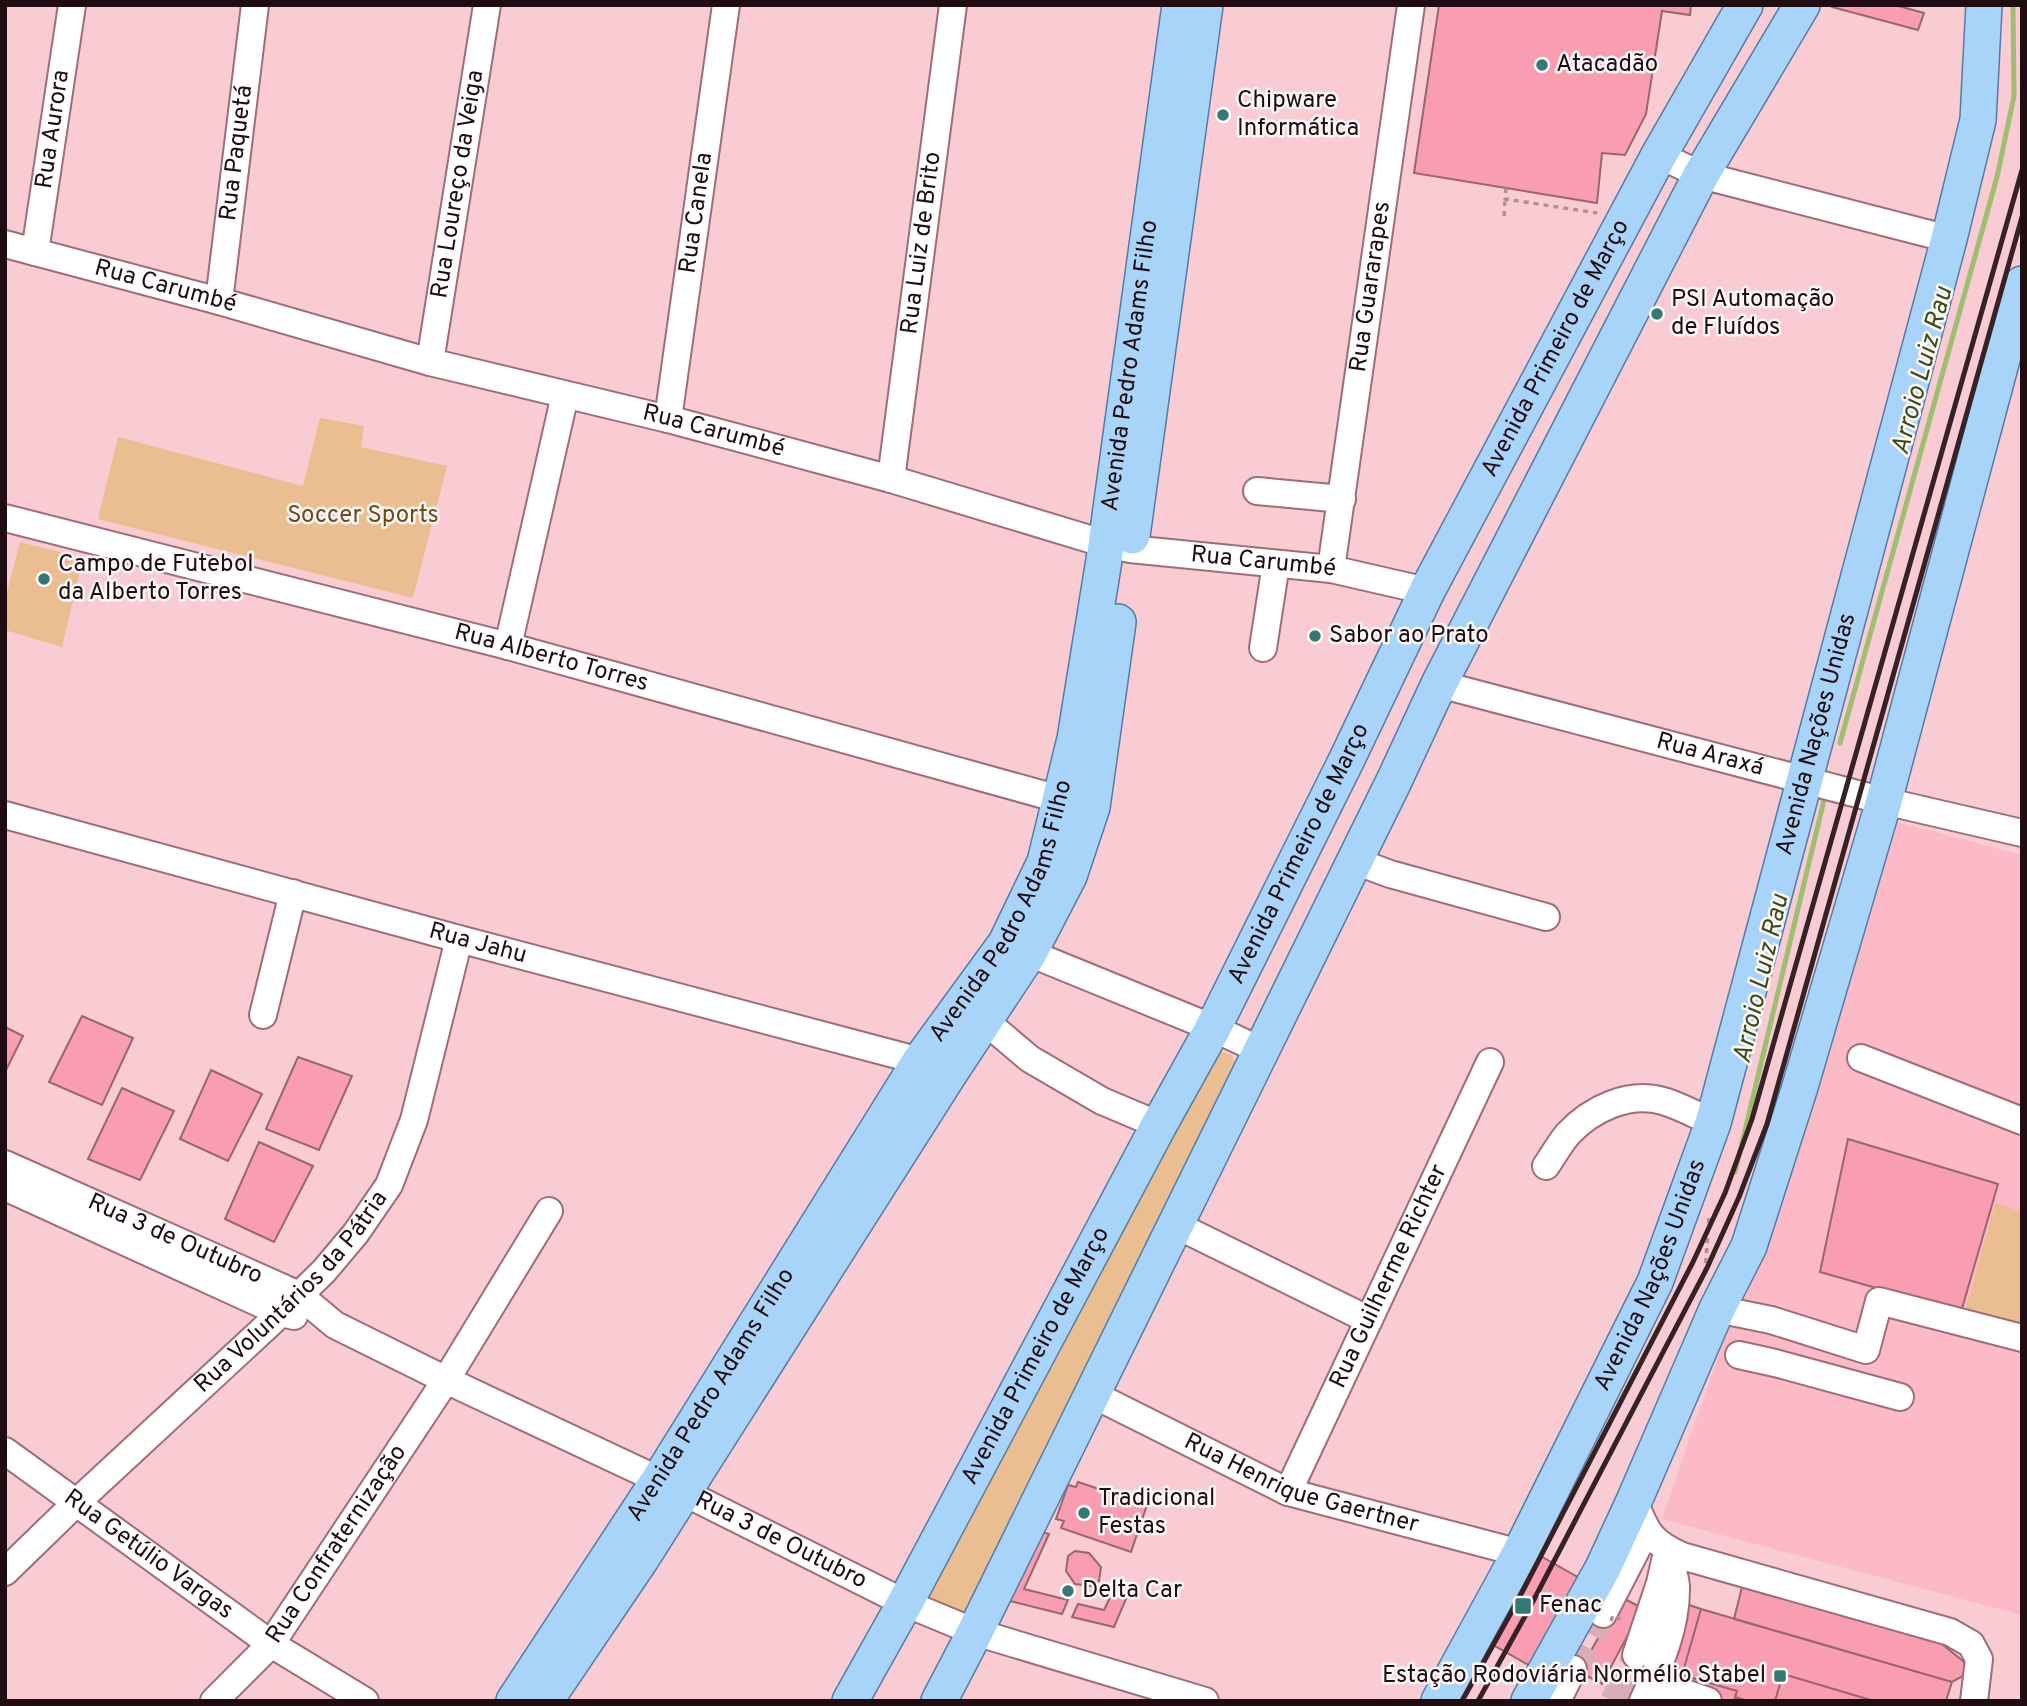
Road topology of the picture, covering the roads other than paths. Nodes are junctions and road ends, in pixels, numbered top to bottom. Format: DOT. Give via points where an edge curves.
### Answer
graph roads {
  1 [pos="72,5"];
  2 [pos="255,5"];
  3 [pos="487,5"];
  4 [pos="726,5"];
  5 [pos="953,5"];
  6 [pos="1180,5"];
  7 [pos="1205,5"];
  8 [pos="1745,5"];
  9 [pos="1802,5"];
  10 [pos="1984,5"];
  11 [pos="1406,8"];
  12 [pos="1659,155"];
  13 [pos="1701,175"];
  14 [pos="1949,239"];
  15 [pos="5,244"];
  16 [pos="35,252"];
  17 [pos="2022,284"];
  18 [pos="219,301"];
  19 [pos="430,362"];
  20 [pos="565,395"];
  21 [pos="668,419"];
  22 [pos="891,479"];
  23 [pos="1257,491"];
  24 [pos="1342,499"];
  25 [pos="1469,513"];
  26 [pos="5,518"];
  27 [pos="1517,535"];
  28 [pos="1118,547"];
  29 [pos="1276,564"];
  30 [pos="1331,569"];
  31 [pos="1427,591"];
  32 [pos="1463,639"];
  33 [pos="508,646"];
  34 [pos="1263,648"];
  35 [pos="1439,684"];
  36 [pos="1347,760"];
  37 [pos="1805,779"];
  38 [pos="1394,781"];
  39 [pos="1884,801"];
  40 [pos="1077,804"];
  41 [pos="5,814"];
  42 [pos="2022,833"];
  43 [pos="1355,861"];
  44 [pos="293,893"];
  45 [pos="1546,917"];
  46 [pos="458,939"];
  47 [pos="1018,948"];
  48 [pos="973,1014"];
  49 [pos="263,1015"];
  50 [pos="1213,1028"];
  51 [pos="1262,1051"];
  52 [pos="1861,1058"];
  53 [pos="1490,1062"];
  54 [pos="935,1067"];
  55 [pos="2022,1121"];
  56 [pos="1713,1123"];
  57 [pos="1159,1125"];
  58 [pos="5,1164"];
  59 [pos="1546,1166"];
  60 [pos="5,1187"];
  61 [pos="46,1193"];
  62 [pos="549,1211"];
  63 [pos="1176,1225"];
  64 [pos="290,1304"];
  65 [pos="1717,1309"];
  66 [pos="1368,1320"];
  67 [pos="1786,1325"];
  68 [pos="1824,1338"];
  69 [pos="2022,1338"];
  70 [pos="1866,1350"];
  71 [pos="1740,1355"];
  72 [pos="1775,1363"];
  73 [pos="1813,1374"];
  74 [pos="446,1380"];
  75 [pos="1856,1386"];
  76 [pos="1092,1394"];
  77 [pos="1900,1397"];
  78 [pos="5,1451"];
  79 [pos="671,1487"];
  80 [pos="1288,1492"];
  81 [pos="77,1502"];
  82 [pos="1640,1516"];
  83 [pos="1667,1549"];
  84 [pos="1520,1553"];
  85 [pos="5,1573"];
  86 [pos="905,1603"];
  87 [pos="1611,1618"];
  88 [pos="975,1632"];
  89 [pos="271,1644"];
  90 [pos="1636,1655"];
  91 [pos="1573,1669"];
  92 [pos="214,1701"];
  93 [pos="365,1701"];
  94 [pos="514,1701"];
  95 [pos="545,1701"];
  96 [pos="850,1701"];
  97 [pos="939,1701"];
  98 [pos="1205,1701"];
  99 [pos="1439,1701"];
  100 [pos="1529,1701"];
  101 [pos="1557,1701"];
  102 [pos="1643,1701"];
  103 [pos="1660,1701"];
  104 [pos="1707,1701"];
  105 [pos="1974,1701"];
  1 -- 16 [label="street, Rua Aurora"];
  2 -- 18 [label="street, Rua Paquetá"];
  3 -- 19 [label="street, Rua Loureço da Veiga"];
  4 -- 21 [label="street, Rua Canela"];
  5 -- 22 [label="street, Rua Luiz de Brito"];
  6 -- 28 [label="main road, Avenida Pedro Adams Filho"];
  7 -- 28 [label="main road, Avenida Pedro Adams Filho"];
  8 -- 12 [label="main road, Avenida Primeiro de Março"];
  9 -- 13 [label="main road, Avenida Primeiro de Março"];
  10 -- 14 [label="main road, Avenida Nações Unidas" via="1978,120"];
  11 -- 24 [label="street, Rua Guararapes"];
  12 -- 13 [label="street"];
  12 -- 25 [label="main road, Avenida Primeiro de Março"];
  13 -- 14 [label="street"];
  13 -- 27 [label="main road, Avenida Primeiro de Março"];
  14 -- 37 [label="main road, Avenida Nações Unidas"];
  15 -- 16 [label="street, Rua Carumbé"];
  16 -- 18 [label="street, Rua Carumbé"];
  17 -- 39 [label="main road"];
  18 -- 19 [label="street, Rua Carumbé"];
  19 -- 20 [label="street, Rua Carumbé"];
  20 -- 21 [label="street, Rua Carumbé"];
  20 -- 33 [label="street"];
  21 -- 22 [label="street, Rua Carumbé"];
  22 -- 28 [label="street, Rua Carumbé"];
  23 -- 24 [label="street"];
  24 -- 30 [label="street, Rua Guararapes"];
  25 -- 27 [label="main road"];
  25 -- 31 [label="main road, Avenida Primeiro de Março"];
  26 -- 33 [label="street, Rua Alberto Torres"];
  27 -- 32 [label="main road, Avenida Primeiro de Março"];
  28 -- 29 [label="street, Rua Carumbé"];
  28 -- 40 [label="main road, Avenida Pedro Adams Filho" via="1119,612"];
  29 -- 30 [label="street, Rua Carumbé"];
  29 -- 34 [label="street"];
  30 -- 31 [label="street, Rua Carumbé"];
  31 -- 32 [label="main road" via="1449,607"];
  31 -- 36 [label="main road, Avenida Primeiro de Março"];
  32 -- 35 [label="main road, Avenida Primeiro de Março"];
  33 -- 40 [label="street, Rua Alberto Torres"];
  35 -- 37 [label="street, Rua Araxá"];
  35 -- 38 [label="main road, Avenida Primeiro de Março"];
  36 -- 38 [label="main road"];
  36 -- 50 [label="main road, Avenida Primeiro de Março"];
  37 -- 39 [label="street, Rua Araxá"];
  37 -- 56 [label="main road, Avenida Nações Unidas"];
  38 -- 43 [label="main road, Avenida Primeiro de Março"];
  39 -- 42 [label="street, Rua Araxá"];
  39 -- 65 [label="main road" via="1749,1246"];
  40 -- 47 [label="main road, Avenida Pedro Adams Filho" via="1045,862"];
  41 -- 44 [label="street, Rua Jahu"];
  43 -- 45 [label="street"];
  43 -- 51 [label="main road, Avenida Primeiro de Março"];
  44 -- 46 [label="street, Rua Jahu"];
  44 -- 49 [label="street"];
  46 -- 54 [label="street, Rua Jahu"];
  46 -- 64 [label="street, Rua Voluntários da Pátria" via="414,1121 389,1185 356,1233"];
  47 -- 48 [label="main road, Avenida Pedro Adams Filho"];
  47 -- 50 [label="street"];
  48 -- 54 [label="main road, Avenida Pedro Adams Filho"];
  48 -- 57 [label="street" via="1030,1059 1102,1101"];
  50 -- 51 [label="street"];
  50 -- 57 [label="main road, Avenida Primeiro de Março"];
  51 -- 63 [label="main road, Avenida Primeiro de Março"];
  52 -- 55 [label="street"];
  53 -- 66 [label="street, Rua Guilherme Richter"];
  54 -- 79 [label="main road, Avenida Pedro Adams Filho"];
  56 -- 59 [label="street" via="1661,1101 1621,1101 1592,1114 1567,1135"];
  56 -- 84 [label="main road, Avenida Nações Unidas" via="1655,1282"];
  57 -- 86 [label="main road, Avenida Primeiro de Março"];
  58 -- 61 [label="street, Rua 3 de Outubro"];
  60 -- 61 [label="street, Rua 3 de Outubro"];
  61 -- 64 [label="street, Rua 3 de Outubro"];
  62 -- 74 [label="street, Rua Confraternização"];
  63 -- 66 [label="street"];
  63 -- 76 [label="main road, Avenida Primeiro de Março"];
  64 -- 74 [label="street, Rua 3 de Outubro"];
  64 -- 81 [label="street, Rua Voluntários da Pátria"];
  65 -- 67 [label="street"];
  65 -- 82 [label="main road"];
  66 -- 80 [label="street, Rua Guilherme Richter"];
  67 -- 68 [label="street"];
  67 -- 72 [label="street"];
  68 -- 70 [label="street"];
  68 -- 73 [label="street"];
  69 -- 70 [label="street" via="1879,1301"];
  70 -- 75 [label="street"];
  71 -- 72 [label="street"];
  72 -- 73 [label="street"];
  73 -- 75 [label="street"];
  74 -- 79 [label="street, Rua 3 de Outubro"];
  74 -- 89 [label="street, Rua Confraternização"];
  75 -- 77 [label="street"];
  76 -- 80 [label="street, Rua Henrique Gaertner"];
  76 -- 88 [label="main road, Avenida Primeiro de Março"];
  78 -- 81 [label="street, Rua Getúlio Vargas"];
  79 -- 86 [label="street, Rua 3 de Outubro"];
  79 -- 94 [label="main road, Avenida Pedro Adams Filho"];
  79 -- 95 [label="main road, Avenida Pedro Adams Filho"];
  80 -- 84 [label="street, Rua Henrique Gaertner"];
  81 -- 85 [label="street, Rua Voluntários da Pátria"];
  81 -- 89 [label="street, Rua Getúlio Vargas"];
  82 -- 83 [label="street"];
  82 -- 87 [label="street"];
  82 -- 100 [label="main road" via="1603,1568"];
  83 -- 90 [label="street"];
  83 -- 102 [label="street" via="1676,1585 1672,1625"];
  83 -- 105 [label="street" via="1950,1632 1971,1644 1979,1659"];
  84 -- 99 [label="main road, Avenida Nações Unidas"];
  86 -- 88 [label="street, Rua 3 de Outubro"];
  86 -- 96 [label="main road, Avenida Primeiro de Março"];
  88 -- 97 [label="main road, Avenida Primeiro de Março"];
  88 -- 98 [label="street, Rua 3 de Outubro"];
  89 -- 92 [label="street, Rua Confraternização"];
  89 -- 93 [label="street, Rua Getúlio Vargas"];
  91 -- 101 [label="street"];
  103 -- 104 [label="street" via="1665,1686"];
}
